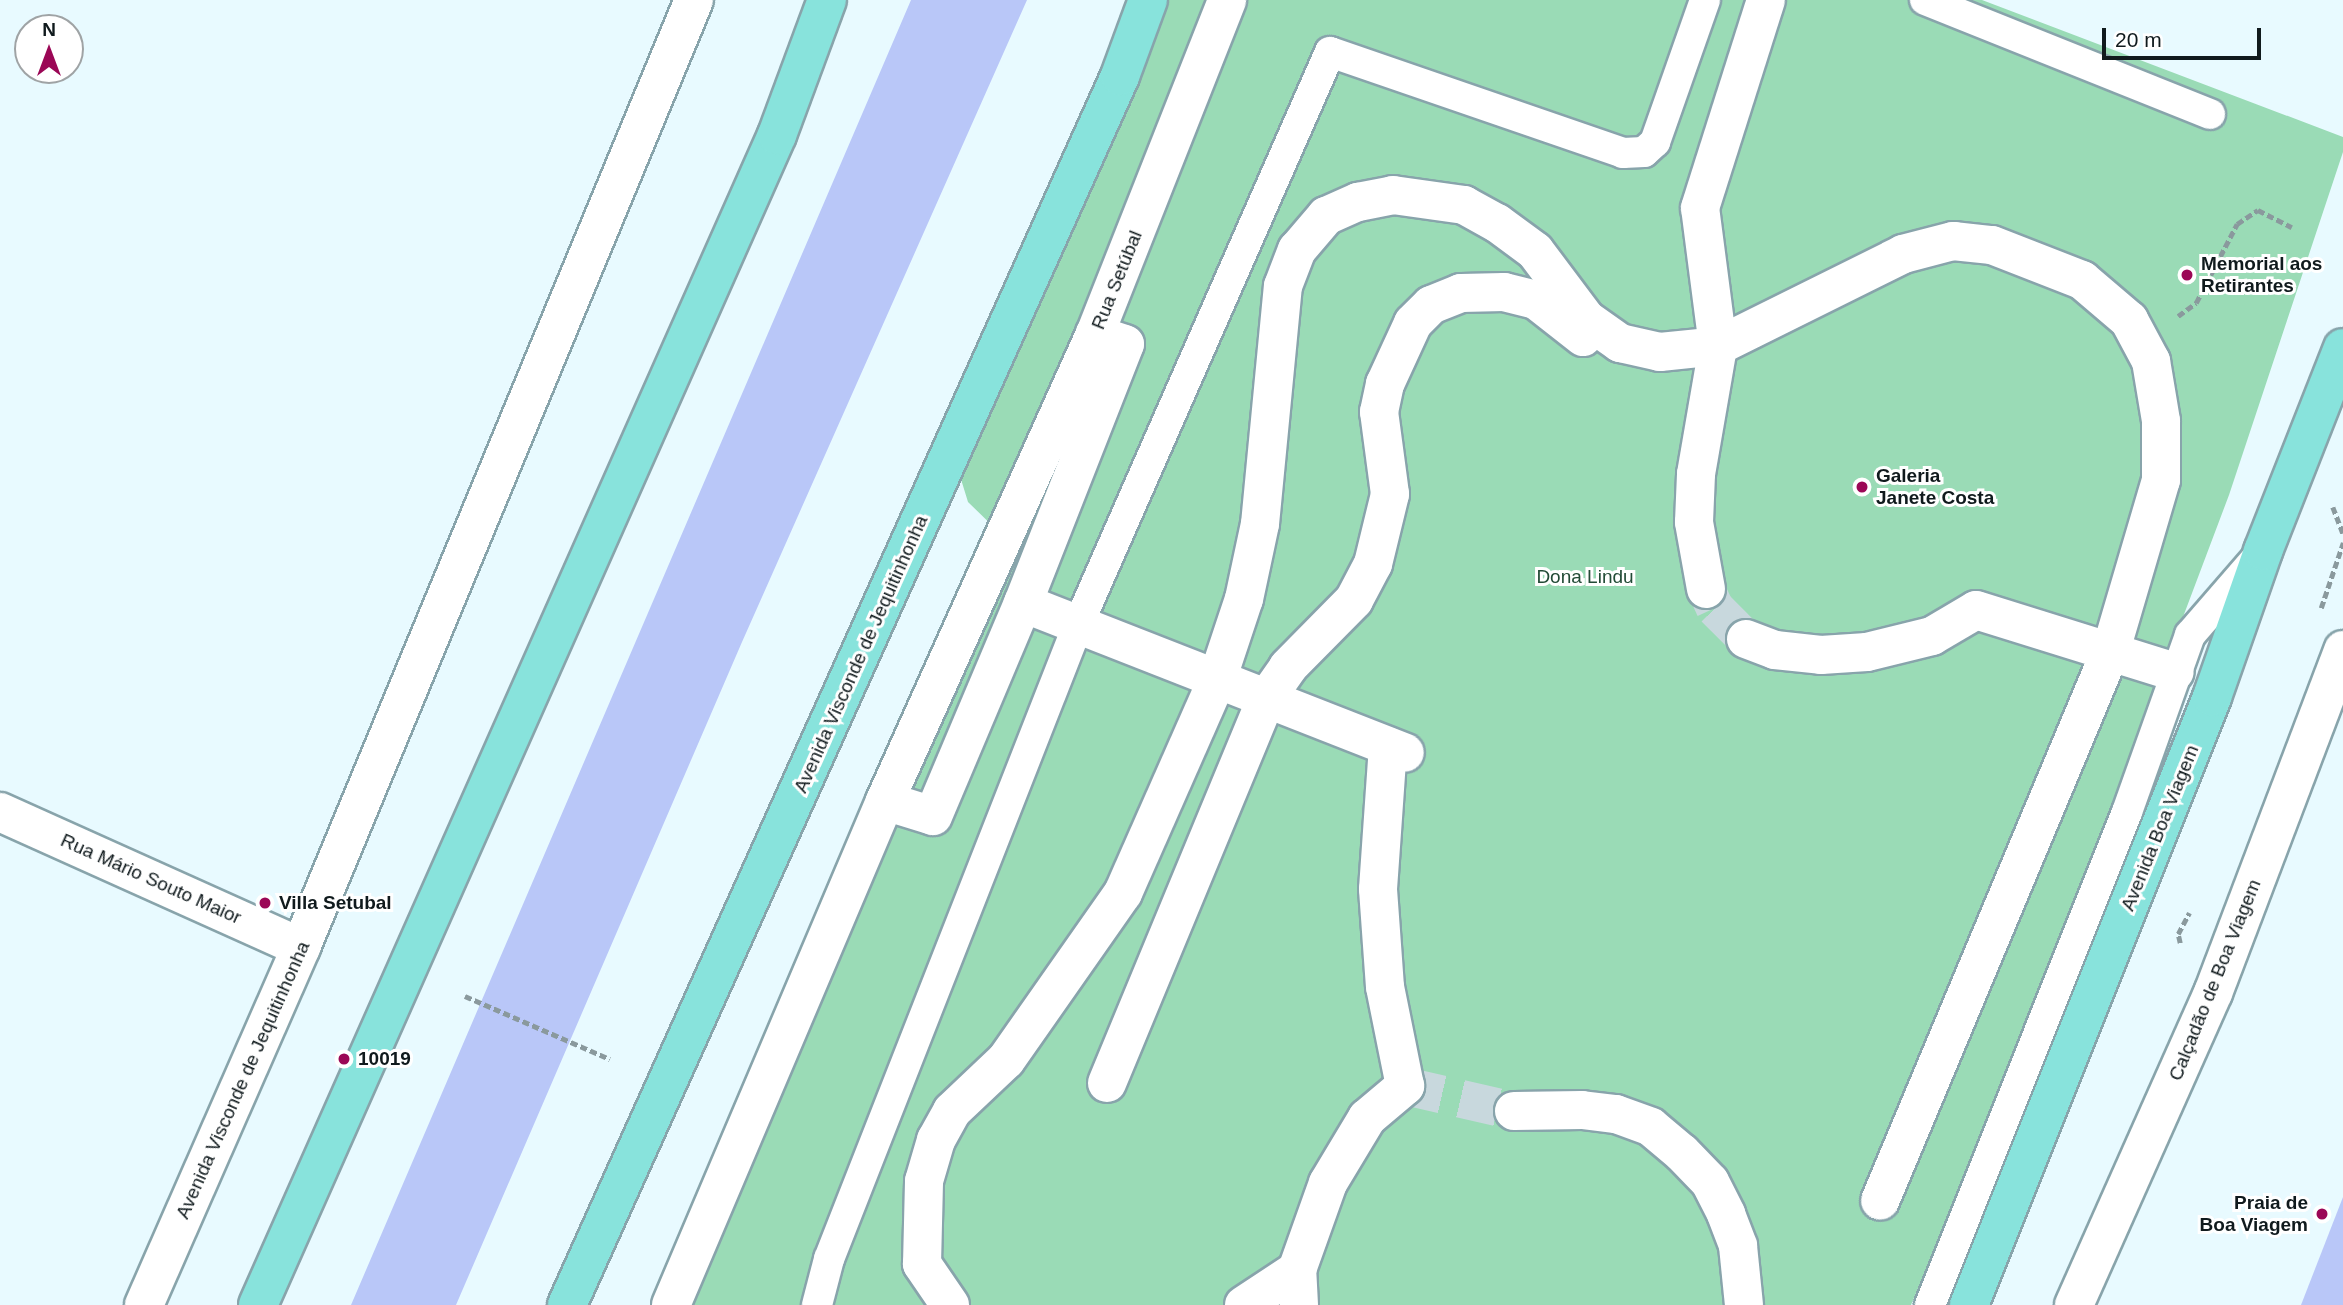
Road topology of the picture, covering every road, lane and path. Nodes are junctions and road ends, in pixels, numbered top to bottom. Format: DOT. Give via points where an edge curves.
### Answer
graph roads {
  1 [pos="694,0"];
  2 [pos="827,0"];
  3 [pos="1148,0"];
  4 [pos="1227,0"];
  5 [pos="1704,0"];
  6 [pos="1766,0"];
  7 [pos="1925,0"];
  8 [pos="2210,114"];
  9 [pos="2292,227"];
  10 [pos="2129,320"];
  11 [pos="1095,334"];
  12 [pos="2343,348"];
  13 [pos="1717,354"];
  14 [pos="2336,498"];
  15 [pos="2343,533"];
  16 [pos="2263,551"];
  17 [pos="1706,589"];
  18 [pos="1023,603"];
  19 [pos="1079,625"];
  20 [pos="1746,639"];
  21 [pos="2111,650"];
  22 [pos="2343,650"];
  23 [pos="2175,672"];
  24 [pos="1217,680"];
  25 [pos="1266,699"];
  26 [pos="886,801"];
  27 [pos="0,812"];
  28 [pos="301,947"];
  29 [pos="465,996"];
  30 [pos="610,1059"];
  31 [pos="1107,1083"];
  32 [pos="1514,1111"];
  33 [pos="1880,1201"];
  34 [pos="1298,1288"];
  35 [pos="144,1305"];
  36 [pos="258,1305"];
  37 [pos="567,1305"];
  38 [pos="671,1305"];
  39 [pos="817,1305"];
  40 [pos="950,1305"];
  41 [pos="1244,1305"];
  42 [pos="1744,1305"];
  43 [pos="1930,1305"];
  44 [pos="1969,1305"];
  45 [pos="2074,1305"];
  1 -- 28 [label="street, Avenida Visconde de Jequitinhonha"];
  2 -- 36 [label="main road" via="777,135"];
  3 -- 37 [label="main road, Avenida Visconde de Jequitinhonha" via="1120,76"];
  4 -- 11 [label="street, Rua Setúbal"];
  5 -- 19 [label="lane" via="1655,142 1644,152 1623,153 1330,52"];
  6 -- 13 [label="street" via="1700,208"];
  7 -- 8 [label="lane"];
  9 -- 10 [label="path" via="2258,210 2236,224 2196,303 2173,319"];
  10 -- 13 [label="street" via="2082,280 2038,260 1992,245 1953,241 1903,254"];
  10 -- 21 [label="street" via="2157,382 2161,480"];
  11 -- 18 [label="street" via="1125,344"];
  11 -- 26 [label="street, Rua Setúbal"];
  12 -- 16 [label="main road, Avenida Boa Viagem"];
  13 -- 17 [label="street" via="1696,474 1694,522"];
  13 -- 24 [label="street" via="1660,352 1620,343 1586,319 1535,251 1464,205 1393,195 1358,202 1326,216 1297,250 1283,286 1260,524 1244,599"];
  13 -- 25 [label="street" via="1655,364 1622,357 1584,338 1536,300 1504,292 1461,293 1431,305 1413,323 1385,384 1379,412 1390,494 1373,564 1354,600 1288,667"];
  14 -- 15 [label="path" via="2333,509"];
  16 -- 23 [label="lane" via="2190,635"];
  16 -- 44 [label="main road, Avenida Boa Viagem" via="2212,697"];
  18 -- 19 [label="street"];
  18 -- 26 [label="street" via="933,816"];
  19 -- 24 [label="street"];
  19 -- 39 [label="lane" via="839,1233"];
  20 -- 21 [label="street" via="1775,650 1821,655 1867,652 1932,636 1976,610"];
  21 -- 23 [label="street"];
  21 -- 33 [label="street"];
  22 -- 45 [label="street, Calçadão de Boa Viagem" via="2213,993"];
  23 -- 43 [label="lane" via="2122,825"];
  24 -- 25 [label="street"];
  24 -- 40 [label="street" via="1123,893 1006,1060 952,1111 936,1140 924,1181 922,1264"];
  25 -- 31 [label="street"];
  25 -- 34 [label="street" via="1396,750 1378,889 1385,987 1405,1086 1367,1118 1328,1183"];
  26 -- 38 [label="street"];
  27 -- 28 [label="street, Rua Mário Souto Maior"];
  28 -- 35 [label="street, Avenida Visconde de Jequitinhonha"];
  29 -- 30 [label="path"];
  32 -- 42 [label="street" via="1616,1114 1651,1127 1682,1153 1710,1182 1726,1214 1738,1247"];
  34 -- 41 [label="street"];
}
